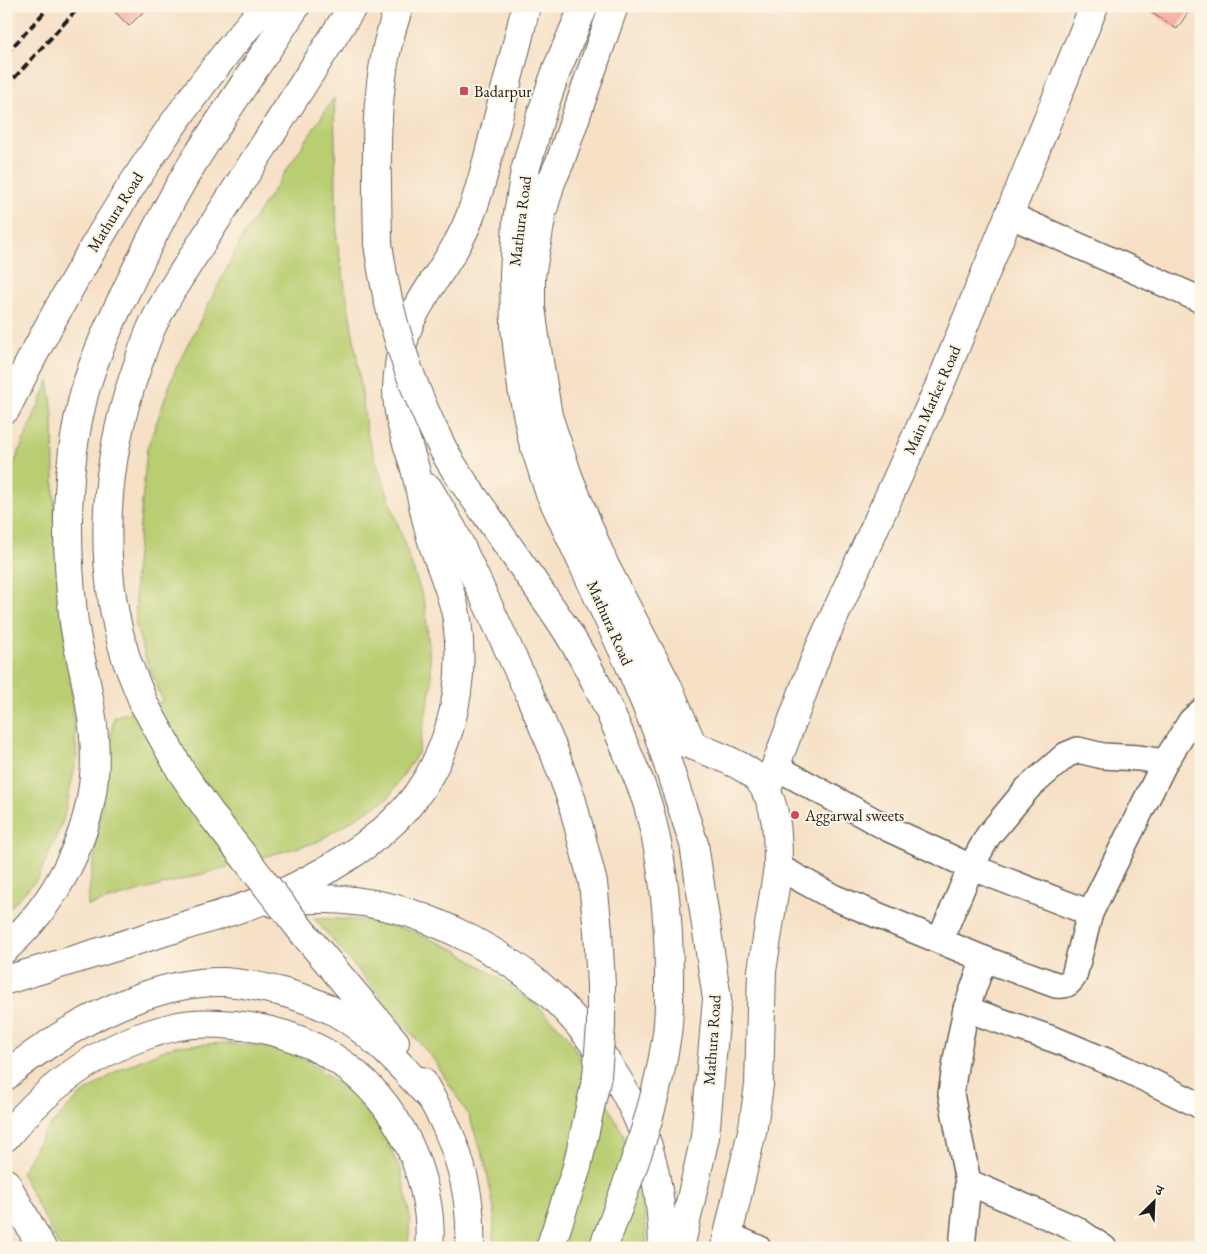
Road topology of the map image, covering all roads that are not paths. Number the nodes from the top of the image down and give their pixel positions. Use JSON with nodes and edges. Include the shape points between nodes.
{"nodes":[{"id":1,"x":265,"y":6,"type":"edge"},
{"id":2,"x":296,"y":6,"type":"edge"},
{"id":3,"x":353,"y":6,"type":"edge"},
{"id":4,"x":399,"y":6,"type":"edge"},
{"id":5,"x":526,"y":6,"type":"edge"},
{"id":6,"x":584,"y":6,"type":"edge"},
{"id":7,"x":614,"y":6,"type":"edge"},
{"id":8,"x":1094,"y":6,"type":"edge"},
{"id":9,"x":1009,"y":215,"type":"junction"},
{"id":10,"x":1201,"y":300,"type":"edge"},
{"id":11,"x":6,"y":409,"type":"edge"},
{"id":12,"x":413,"y":463,"type":"junction"},
{"id":13,"x":1197,"y":721,"type":"edge"},
{"id":14,"x":658,"y":734,"type":"junction"},
{"id":15,"x":693,"y":746,"type":"junction"},
{"id":16,"x":1164,"y":762,"type":"junction"},
{"id":17,"x":771,"y":779,"type":"junction"},
{"id":18,"x":778,"y":867,"type":"junction"},
{"id":19,"x":971,"y":867,"type":"junction"},
{"id":20,"x":237,"y":910,"type":"junction"},
{"id":21,"x":1090,"y":912,"type":"junction"},
{"id":22,"x":940,"y":940,"type":"junction"},
{"id":23,"x":6,"y":948,"type":"edge"},
{"id":24,"x":984,"y":958,"type":"junction"},
{"id":25,"x":6,"y":980,"type":"edge"},
{"id":26,"x":966,"y":1009,"type":"junction"},
{"id":27,"x":6,"y":1076,"type":"edge"},
{"id":28,"x":431,"y":1098,"type":"junction"},
{"id":29,"x":1201,"y":1106,"type":"edge"},
{"id":30,"x":6,"y":1137,"type":"edge"},
{"id":31,"x":968,"y":1182,"type":"junction"},
{"id":32,"x":6,"y":1183,"type":"edge"},
{"id":33,"x":1073,"y":1238,"type":"edge"},
{"id":34,"x":727,"y":1241,"type":"edge"},
{"id":35,"x":42,"y":1248,"type":"edge"},
{"id":36,"x":429,"y":1248,"type":"edge"},
{"id":37,"x":470,"y":1248,"type":"edge"},
{"id":38,"x":550,"y":1248,"type":"edge"},
{"id":39,"x":603,"y":1248,"type":"edge"},
{"id":40,"x":663,"y":1248,"type":"edge"},
{"id":41,"x":680,"y":1248,"type":"edge"},
{"id":42,"x":758,"y":1248,"type":"edge"},
{"id":43,"x":962,"y":1248,"type":"edge"},
{"id":44,"x":1104,"y":1248,"type":"edge"}],
"edges":[{"from":1,"to":11,"type":"main road","name":"Mathura Road","via":[[228,49],[160,141],[59,305]]},
{"from":2,"to":23,"type":"main road","via":[[194,162],[148,245],[103,339],[84,394],[72,456],[68,556],[73,618],[94,739],[94,776],[88,813],[68,867],[33,919]]},
{"from":3,"to":28,"type":"main road","bridge":true,"via":[[176,282],[150,332],[131,384],[116,440],[106,529],[116,619],[126,657],[144,704],[181,772],[305,935],[402,1050]]},
{"from":4,"to":39,"type":"main road","bridge":true,"via":[[388,44],[379,104],[377,177],[378,244],[392,319],[419,396],[442,446],[470,492],[559,619],[612,717],[650,810],[660,859],[669,944],[667,1037],[649,1120]]},
{"from":5,"to":12,"type":"main road","via":[[483,178],[469,220],[409,324],[404,342],[397,392],[401,423]]},
{"from":6,"to":14,"type":"main road","name":"Mathura Road","via":[[554,77],[525,170],[517,220],[514,275],[516,335],[532,438],[549,491]]},
{"from":7,"to":15,"type":"main road","via":[[542,214],[531,276],[531,307],[548,416],[568,476],[606,566],[668,687]]},
{"from":8,"to":9,"type":"main road","name":"Main Market Road"},
{"from":9,"to":10,"type":"street"},
{"from":9,"to":17,"type":"main road","name":"Main Market Road","via":[[942,380],[817,654]]},
{"from":12,"to":20,"type":"main road","via":[[434,546],[456,612],[459,677],[455,709],[446,739],[416,796],[375,837],[316,876]]},
{"from":12,"to":38,"type":"main road","bridge":true,"via":[[453,530],[553,748],[572,801],[592,883],[601,986],[597,1076],[577,1167]]},
{"from":13,"to":16,"type":"street"},
{"from":14,"to":15,"type":"main road"},
{"from":14,"to":41,"type":"main road","name":"Mathura Road","via":[[694,844],[717,999],[705,1137]]},
{"from":15,"to":17,"type":"main road","via":[[757,778]]},
{"from":16,"to":19,"type":"street","via":[[1072,751],[1027,789],[988,836]]},
{"from":16,"to":21,"type":"street"},
{"from":17,"to":18,"type":"main road"},
{"from":17,"to":19,"type":"street"},
{"from":18,"to":22,"type":"street","via":[[833,897]]},
{"from":18,"to":34,"type":"main road","via":[[762,971],[759,1085],[753,1127]]},
{"from":19,"to":21,"type":"street"},
{"from":19,"to":22,"type":"street"},
{"from":20,"to":25,"type":"main road"},
{"from":20,"to":40,"type":"main road","via":[[290,900],[348,900],[379,905],[446,928],[515,967],[543,988],[571,1016],[602,1056],[622,1086],[638,1120],[653,1163]]},
{"from":21,"to":24,"type":"street","via":[[1074,976],[1069,984],[1056,985]]},
{"from":22,"to":24,"type":"street"},
{"from":24,"to":26,"type":"street"},
{"from":26,"to":29,"type":"street","via":[[1082,1051]]},
{"from":26,"to":31,"type":"street","via":[[951,1094]]},
{"from":27,"to":28,"type":"main road","via":[[80,1024],[121,1003],[186,985],[225,982],[299,997],[335,1012],[367,1034]]},
{"from":28,"to":37,"type":"main road","via":[[460,1162],[469,1205]]},
{"from":30,"to":36,"type":"main road","via":[[23,1116],[58,1084],[108,1052],[143,1037],[175,1027],[210,1023],[250,1026],[285,1034],[320,1050],[354,1072],[376,1092],[395,1118],[420,1172],[428,1203]]},
{"from":31,"to":33,"type":"street"},
{"from":31,"to":43,"type":"street"},
{"from":32,"to":35,"type":"main road"},
{"from":33,"to":44,"type":"street","via":[[1097,1242]]},
{"from":34,"to":42,"type":"street"}]}
